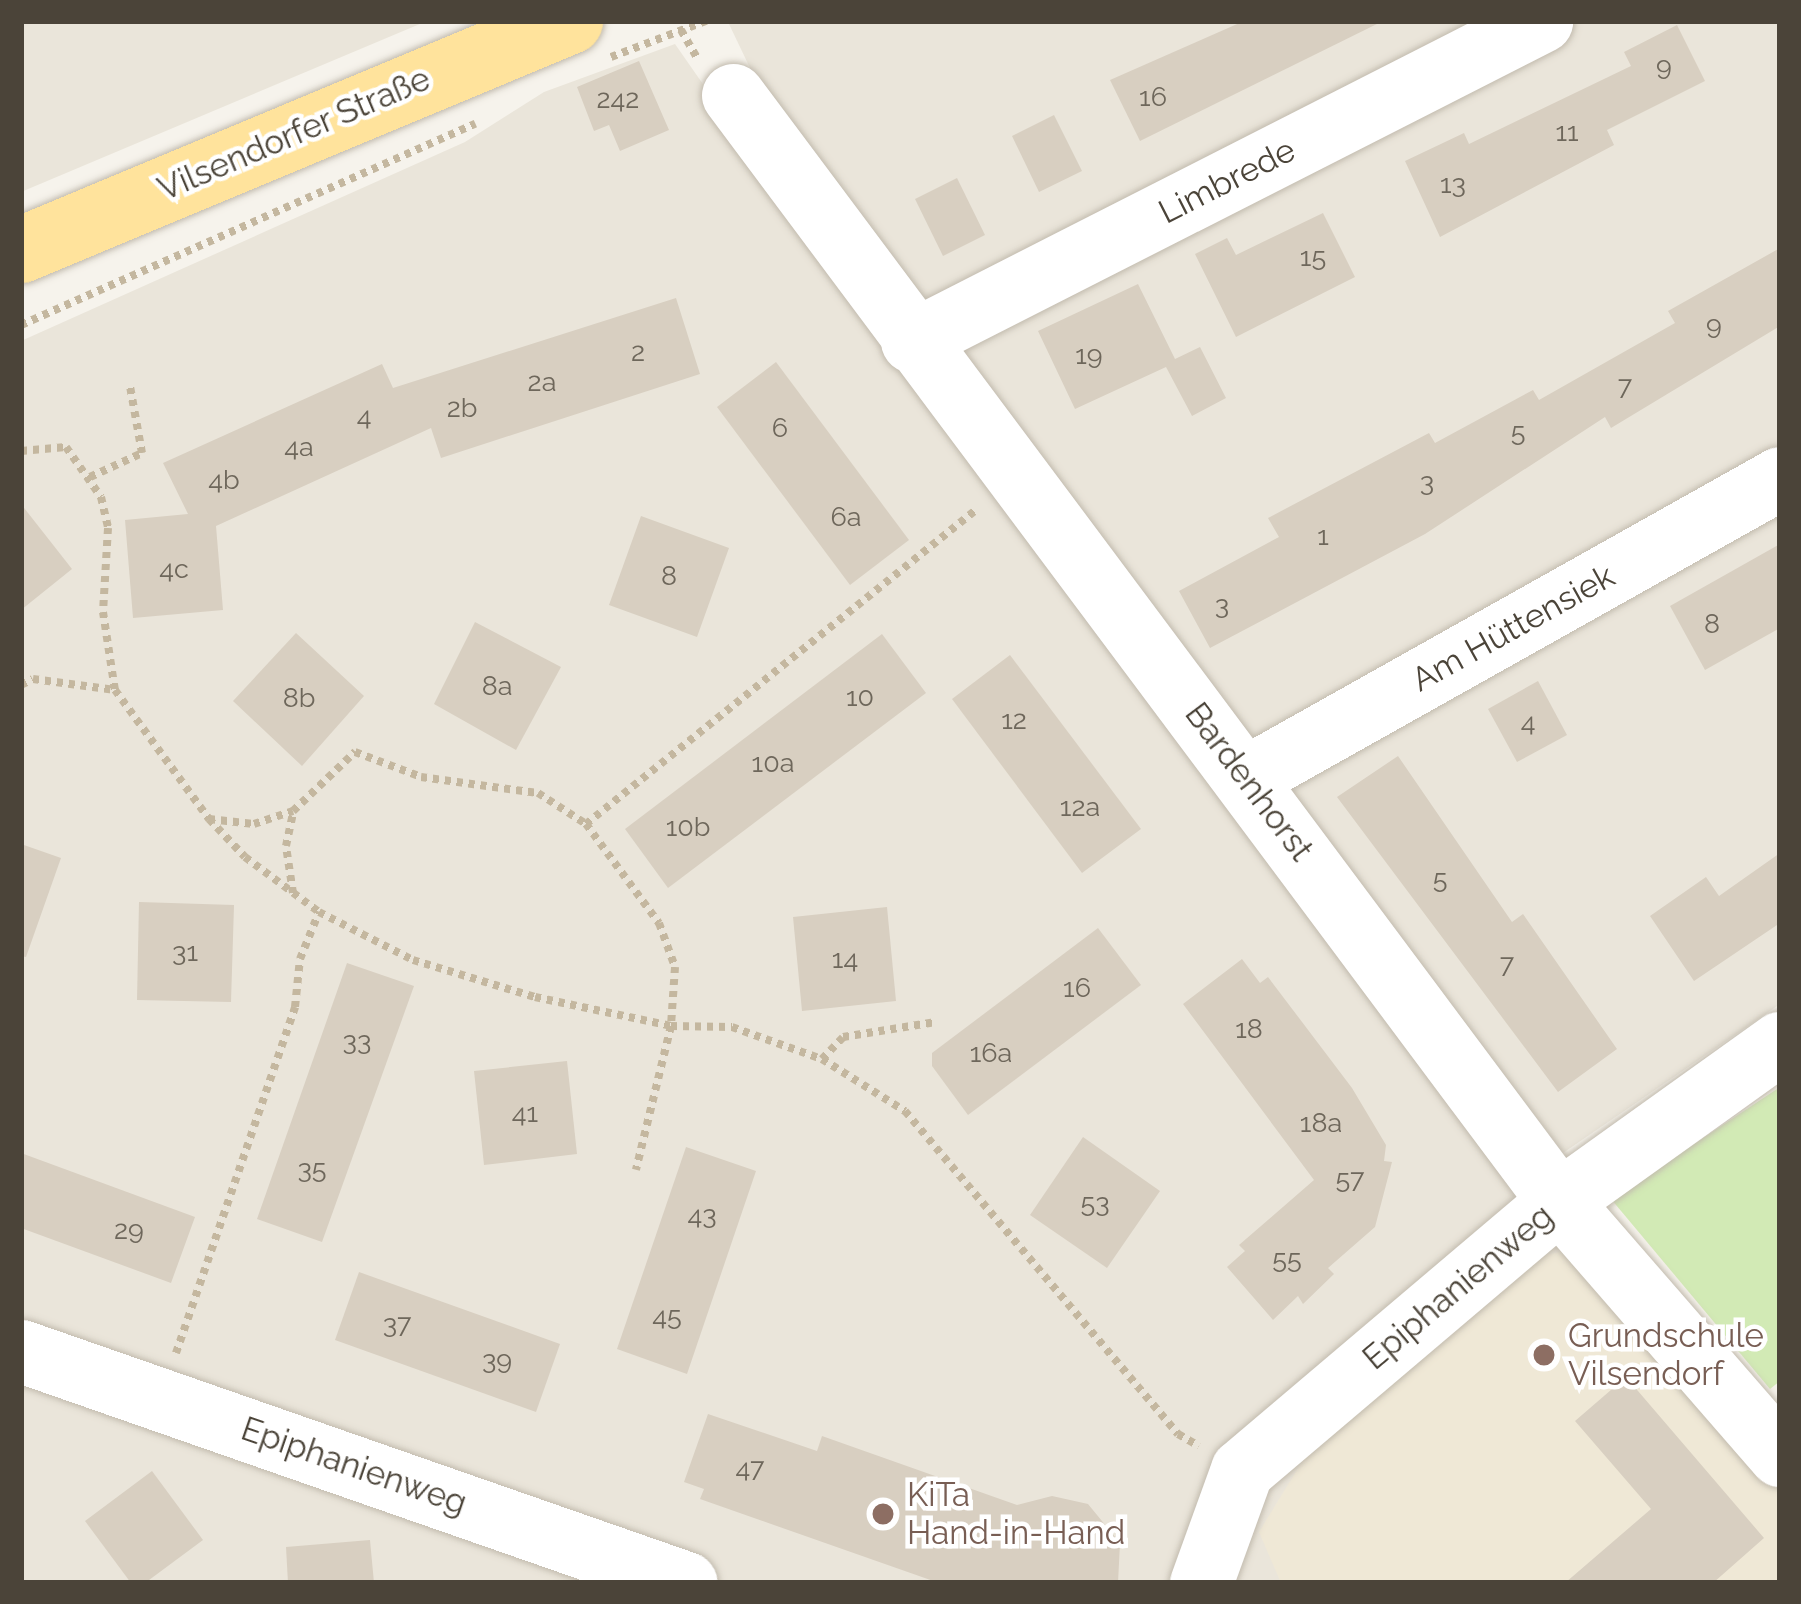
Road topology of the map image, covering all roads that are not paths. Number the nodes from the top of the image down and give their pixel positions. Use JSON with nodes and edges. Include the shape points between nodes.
{"nodes":[{"id":1,"x":1541,"y":21,"type":"edge"},
{"id":2,"x":582,"y":42,"type":"edge"},
{"id":3,"x":734,"y":95,"type":"dead end"},
{"id":4,"x":21,"y":250,"type":"edge"},
{"id":5,"x":912,"y":341,"type":"junction"},
{"id":6,"x":1780,"y":478,"type":"edge"},
{"id":7,"x":1246,"y":777,"type":"junction"},
{"id":8,"x":1780,"y":1043,"type":"edge"},
{"id":9,"x":1559,"y":1201,"type":"junction"},
{"id":10,"x":21,"y":1351,"type":"edge"},
{"id":11,"x":1780,"y":1455,"type":"edge"},
{"id":12,"x":686,"y":1583,"type":"edge"},
{"id":13,"x":1201,"y":1583,"type":"edge"}],
"edges":[{"from":1,"to":5,"type":"street","name":"Limbrede"},
{"from":2,"to":4,"type":"main road","name":"Vilsendorfer Straße"},
{"from":3,"to":5,"type":"street","name":"Bardenhorst"},
{"from":5,"to":7,"type":"street","name":"Bardenhorst"},
{"from":6,"to":7,"type":"street","name":"Am Hüttensiek"},
{"from":7,"to":9,"type":"street","name":"Bardenhorst"},
{"from":8,"to":9,"type":"street","name":"Epiphanienweg"},
{"from":9,"to":11,"type":"street","name":"Bardenhorst"},
{"from":9,"to":13,"type":"street","name":"Epiphanienweg","via":[[1242,1470]]},
{"from":10,"to":12,"type":"street","name":"Epiphanienweg"}]}
